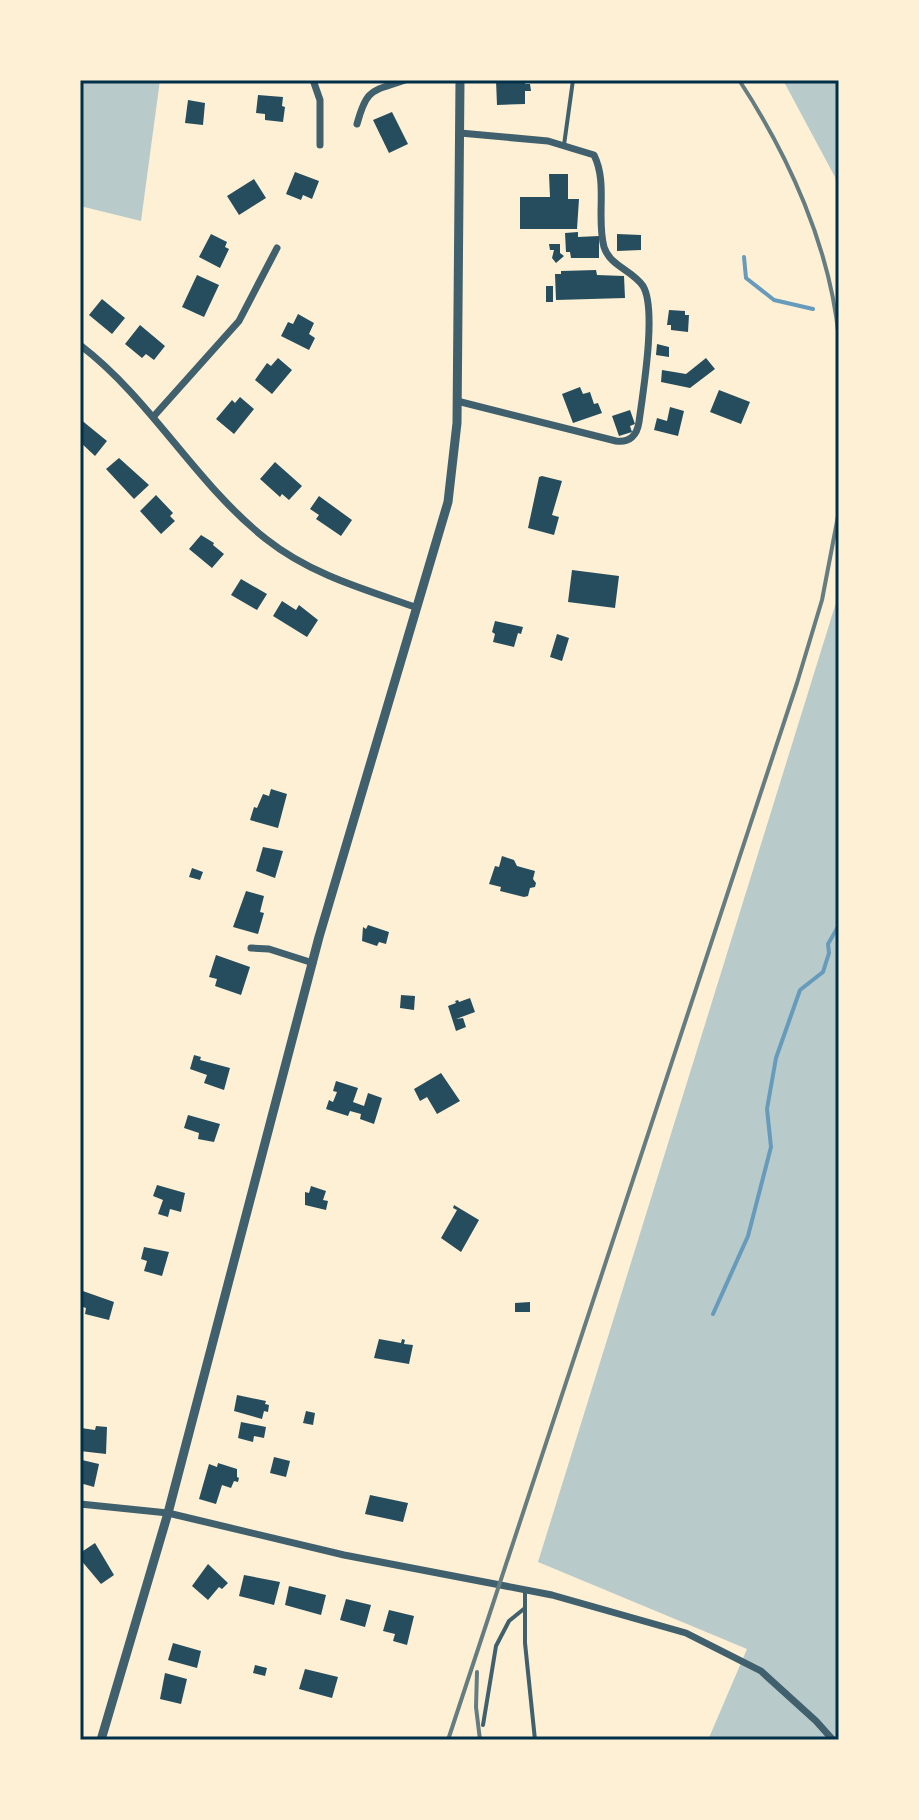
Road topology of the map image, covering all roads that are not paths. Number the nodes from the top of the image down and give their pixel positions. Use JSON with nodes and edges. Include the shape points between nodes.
{"nodes":[{"id":1,"x":313,"y":80,"type":"edge"},
{"id":2,"x":405,"y":80,"type":"edge"},
{"id":3,"x":460,"y":80,"type":"edge"},
{"id":4,"x":573,"y":80,"type":"edge"},
{"id":5,"x":357,"y":124,"type":"dead end"},
{"id":6,"x":460,"y":133,"type":"junction"},
{"id":7,"x":320,"y":145,"type":"dead end"},
{"id":8,"x":564,"y":145,"type":"junction"},
{"id":9,"x":277,"y":248,"type":"dead end"},
{"id":10,"x":80,"y":345,"type":"edge"},
{"id":11,"x":457,"y":401,"type":"junction"},
{"id":12,"x":154,"y":416,"type":"junction"},
{"id":13,"x":415,"y":607,"type":"junction"},
{"id":14,"x":251,"y":948,"type":"dead end"},
{"id":15,"x":313,"y":963,"type":"junction"},
{"id":16,"x":80,"y":1504,"type":"edge"},
{"id":17,"x":168,"y":1513,"type":"junction"},
{"id":18,"x":525,"y":1589,"type":"junction"},
{"id":19,"x":525,"y":1608,"type":"junction"},
{"id":20,"x":483,"y":1725,"type":"dead end"},
{"id":21,"x":101,"y":1740,"type":"edge"},
{"id":22,"x":535,"y":1740,"type":"edge"},
{"id":23,"x":833,"y":1740,"type":"edge"}],
"edges":[{"from":1,"to":7,"type":"street","via":[[320,100]]},
{"from":2,"to":5,"type":"street","via":[[371,92]]},
{"from":3,"to":6,"type":"street"},
{"from":4,"to":8,"type":"lane"},
{"from":6,"to":8,"type":"street"},
{"from":6,"to":11,"type":"street"},
{"from":8,"to":11,"type":"street","via":[[594,155],[607,254],[638,281],[649,299],[638,430],[624,442]]},
{"from":9,"to":12,"type":"street","via":[[239,321]]},
{"from":10,"to":12,"type":"street"},
{"from":11,"to":13,"type":"street","via":[[448,502]]},
{"from":12,"to":13,"type":"street","via":[[214,490],[266,538],[328,576]]},
{"from":13,"to":15,"type":"street"},
{"from":14,"to":15,"type":"street"},
{"from":15,"to":17,"type":"street"},
{"from":16,"to":17,"type":"street"},
{"from":17,"to":18,"type":"street","via":[[344,1555]]},
{"from":17,"to":21,"type":"street"},
{"from":18,"to":19,"type":"lane"},
{"from":18,"to":23,"type":"street","via":[[673,1629],[721,1649],[761,1671]]},
{"from":19,"to":20,"type":"lane","via":[[509,1621],[496,1646]]},
{"from":19,"to":22,"type":"lane"}]}
